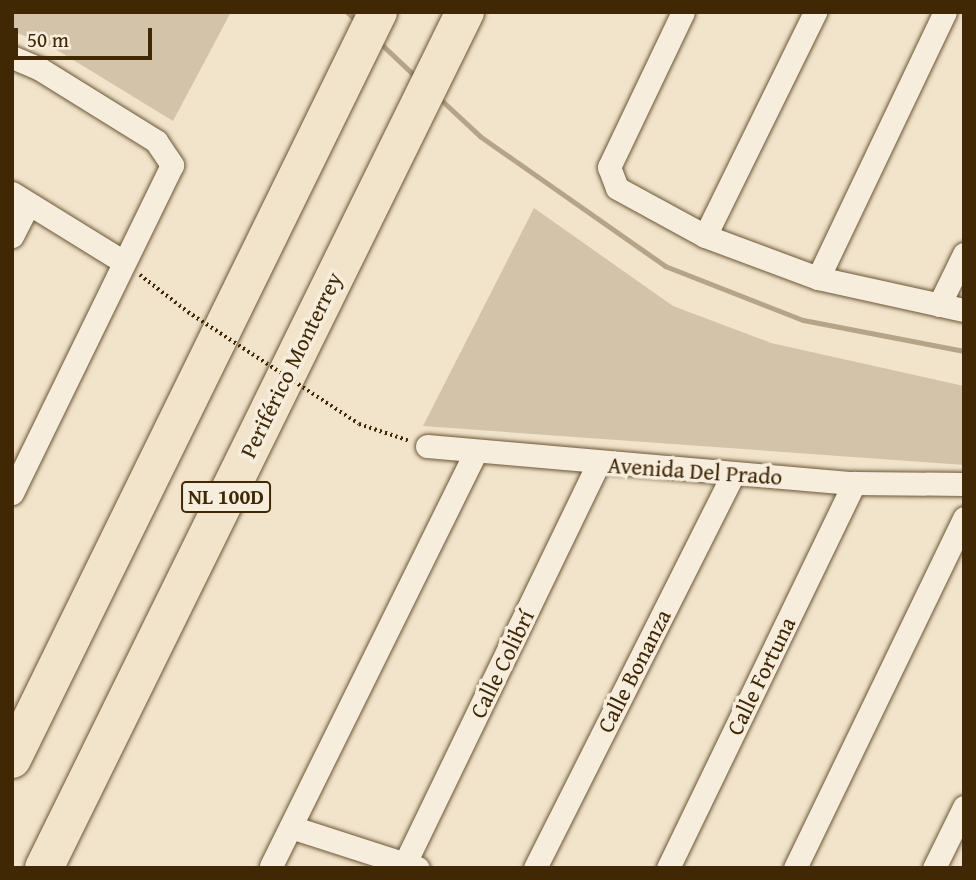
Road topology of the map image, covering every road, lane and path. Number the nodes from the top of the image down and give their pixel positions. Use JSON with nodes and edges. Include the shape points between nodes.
{"nodes":[{"id":1,"x":378,"y":12,"type":"edge"},
{"id":2,"x":464,"y":12,"type":"edge"},
{"id":3,"x":683,"y":12,"type":"edge"},
{"id":4,"x":815,"y":12,"type":"edge"},
{"id":5,"x":946,"y":12,"type":"edge"},
{"id":6,"x":12,"y":57,"type":"edge"},
{"id":7,"x":20,"y":199,"type":"edge"},
{"id":8,"x":12,"y":236,"type":"edge"},
{"id":9,"x":705,"y":236,"type":"junction"},
{"id":10,"x":964,"y":254,"type":"edge"},
{"id":11,"x":122,"y":261,"type":"junction"},
{"id":12,"x":818,"y":278,"type":"junction"},
{"id":13,"x":939,"y":305,"type":"junction"},
{"id":14,"x":964,"y":310,"type":"edge"},
{"id":15,"x":427,"y":446,"type":"joint"},
{"id":16,"x":475,"y":453,"type":"junction"},
{"id":17,"x":598,"y":464,"type":"junction"},
{"id":18,"x":733,"y":474,"type":"junction"},
{"id":19,"x":854,"y":483,"type":"junction"},
{"id":20,"x":964,"y":484,"type":"edge"},
{"id":21,"x":12,"y":493,"type":"edge"},
{"id":22,"x":964,"y":518,"type":"edge"},
{"id":23,"x":12,"y":759,"type":"edge"},
{"id":24,"x":964,"y":807,"type":"edge"},
{"id":25,"x":290,"y":827,"type":"junction"},
{"id":26,"x":412,"y":865,"type":"edge"},
{"id":27,"x":271,"y":866,"type":"edge"},
{"id":28,"x":44,"y":868,"type":"edge"},
{"id":29,"x":535,"y":868,"type":"edge"},
{"id":30,"x":668,"y":868,"type":"edge"},
{"id":31,"x":795,"y":868,"type":"edge"},
{"id":32,"x":934,"y":868,"type":"edge"}],
"edges":[{"from":1,"to":23,"type":"highway","number":"NL 100D"},
{"from":2,"to":28,"type":"highway","name":"Periférico Monterrey","number":"NL 100D"},
{"from":3,"to":9,"type":"street","via":[[611,160],[610,174],[617,188]]},
{"from":4,"to":9,"type":"street"},
{"from":5,"to":12,"type":"street"},
{"from":6,"to":11,"type":"street","via":[[40,69],[156,141],[170,157],[171,174]]},
{"from":7,"to":8,"type":"street"},
{"from":7,"to":11,"type":"street"},
{"from":9,"to":12,"type":"street"},
{"from":10,"to":13,"type":"street"},
{"from":11,"to":15,"type":"path","bridge":true,"via":[[188,312],[359,424]]},
{"from":11,"to":21,"type":"street"},
{"from":12,"to":13,"type":"street"},
{"from":13,"to":14,"type":"street"},
{"from":15,"to":16,"type":"street","name":"Avenida Del Prado"},
{"from":16,"to":17,"type":"street","name":"Avenida Del Prado"},
{"from":16,"to":25,"type":"street"},
{"from":17,"to":18,"type":"street","name":"Avenida Del Prado"},
{"from":17,"to":26,"type":"street","name":"Calle Colibrí"},
{"from":18,"to":19,"type":"street","name":"Avenida Del Prado"},
{"from":18,"to":29,"type":"street","name":"Calle Bonanza"},
{"from":19,"to":20,"type":"street","name":"Avenida Del Prado"},
{"from":19,"to":30,"type":"street","name":"Calle Fortuna"},
{"from":22,"to":31,"type":"street"},
{"from":24,"to":32,"type":"street"},
{"from":25,"to":26,"type":"street"},
{"from":25,"to":27,"type":"street"}]}
